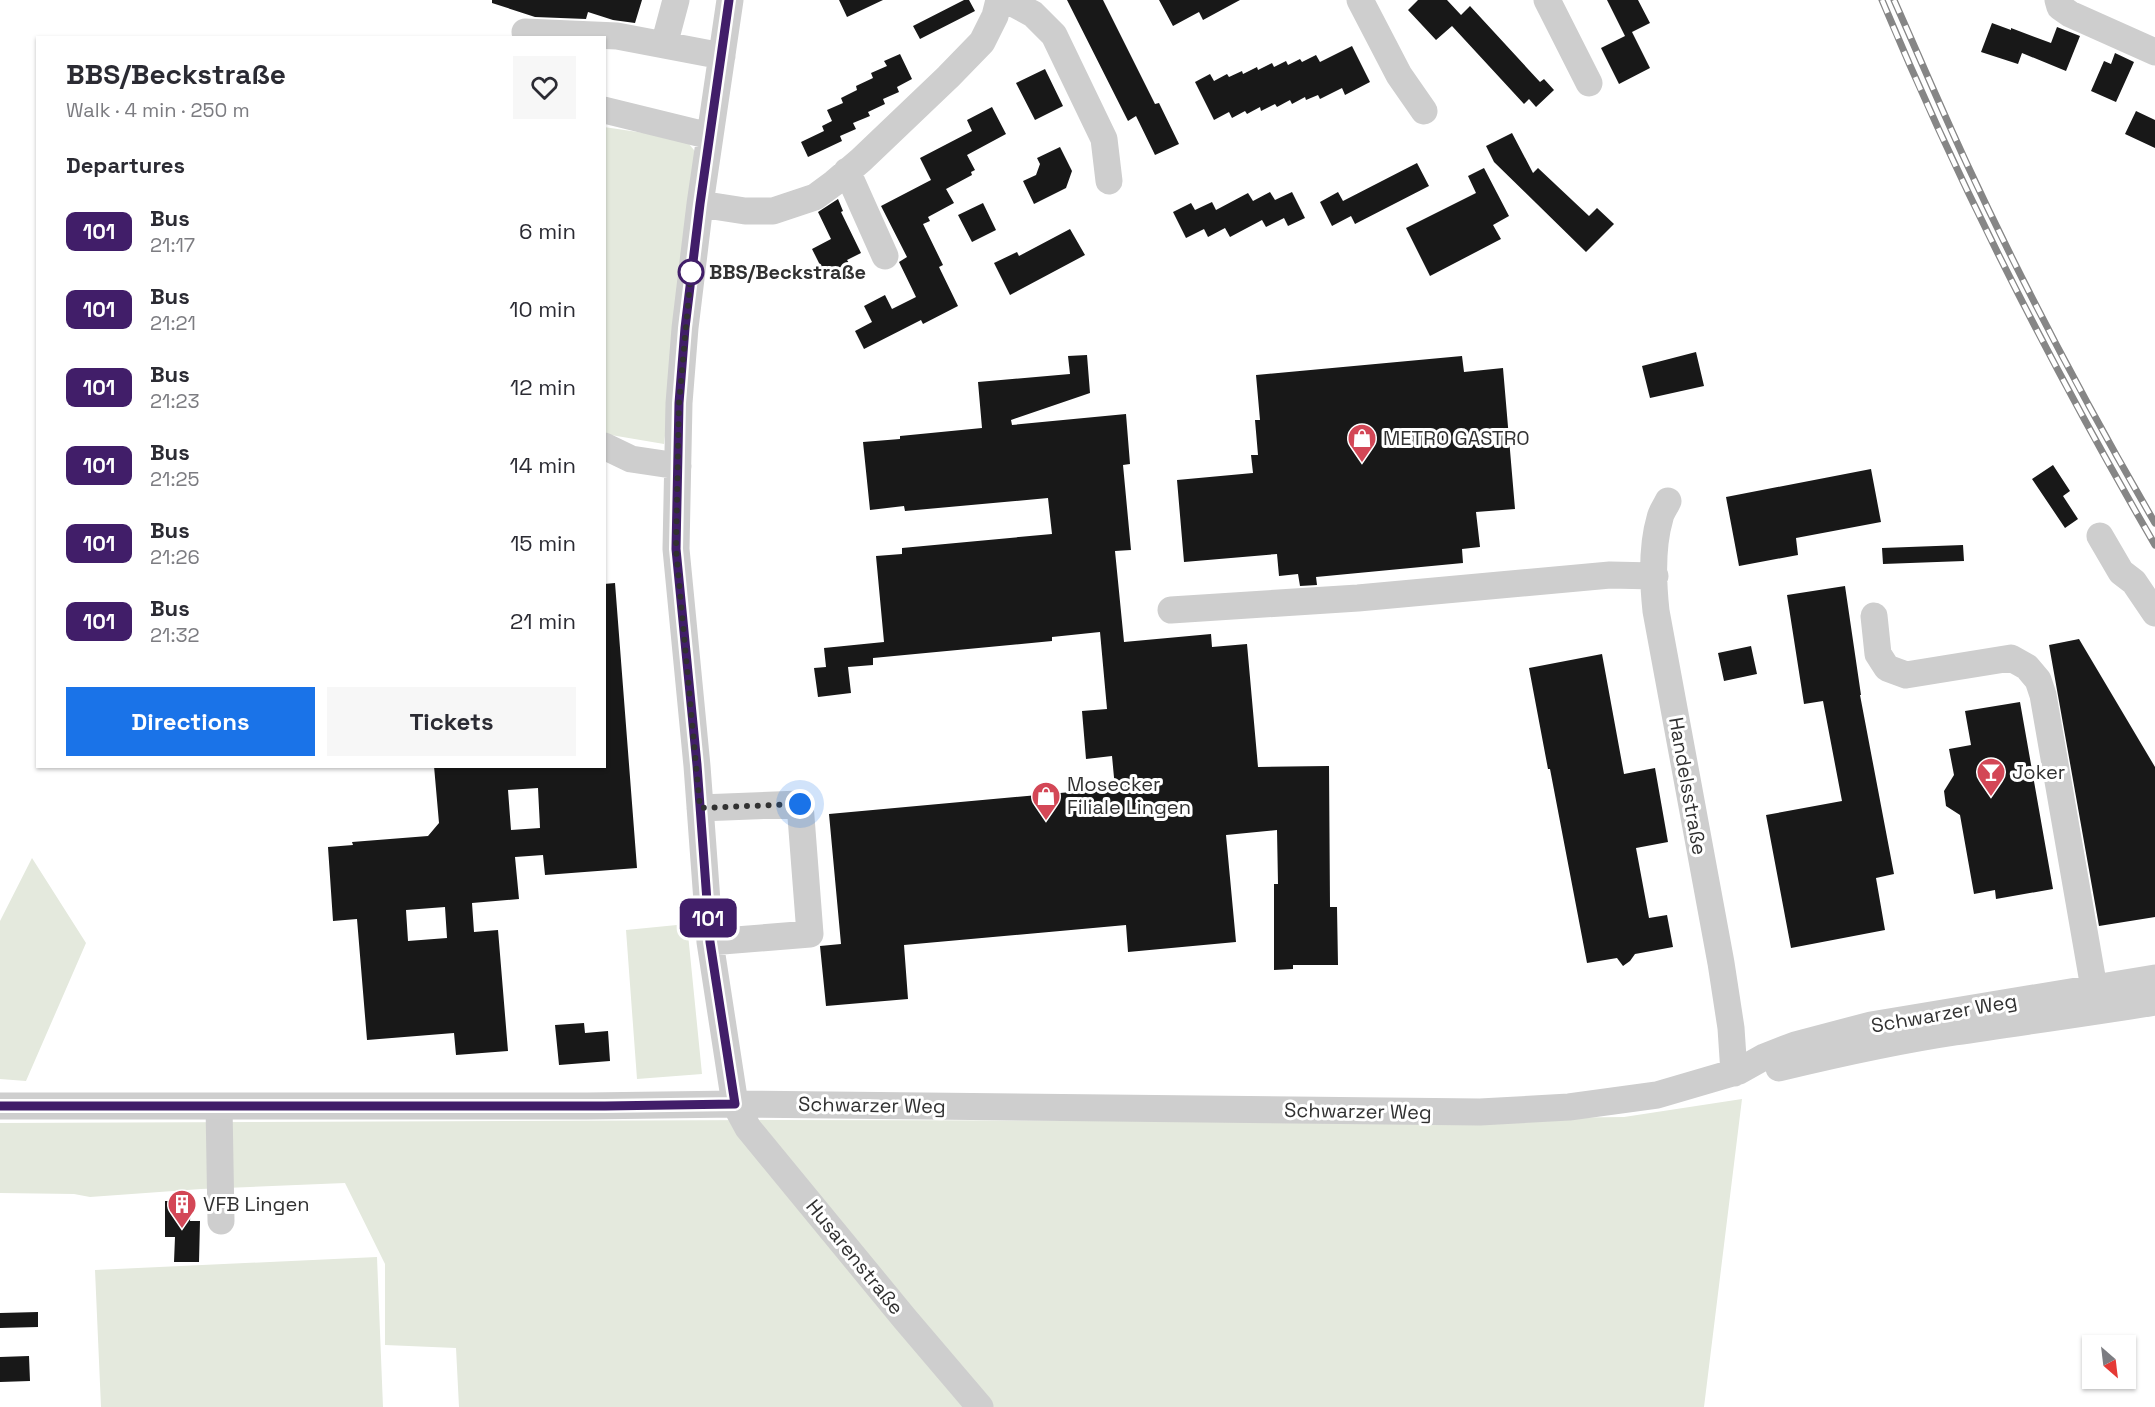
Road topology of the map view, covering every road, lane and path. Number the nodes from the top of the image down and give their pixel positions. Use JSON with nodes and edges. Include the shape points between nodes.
{"nodes":[{"id":1,"x":675,"y":0,"type":"edge"},
{"id":2,"x":729,"y":0,"type":"edge"},
{"id":3,"x":999,"y":0,"type":"edge"},
{"id":4,"x":1007,"y":0,"type":"edge"},
{"id":5,"x":1360,"y":0,"type":"edge"},
{"id":6,"x":1547,"y":0,"type":"edge"},
{"id":7,"x":2058,"y":0,"type":"edge"},
{"id":8,"x":525,"y":32,"type":"dead end"},
{"id":9,"x":664,"y":45,"type":"junction"},
{"id":10,"x":2155,"y":52,"type":"edge"},
{"id":11,"x":722,"y":56,"type":"junction"},
{"id":12,"x":1589,"y":83,"type":"dead end"},
{"id":13,"x":606,"y":110,"type":"edge"},
{"id":14,"x":1424,"y":111,"type":"dead end"},
{"id":15,"x":710,"y":136,"type":"junction"},
{"id":16,"x":848,"y":171,"type":"junction"},
{"id":17,"x":1109,"y":182,"type":"dead end"},
{"id":18,"x":700,"y":204,"type":"junction"},
{"id":19,"x":885,"y":256,"type":"dead end"},
{"id":20,"x":606,"y":447,"type":"edge"},
{"id":21,"x":678,"y":466,"type":"junction"},
{"id":22,"x":1668,"y":501,"type":"dead end"},
{"id":23,"x":2100,"y":536,"type":"dead end"},
{"id":24,"x":1655,"y":576,"type":"junction"},
{"id":25,"x":1171,"y":610,"type":"dead end"},
{"id":26,"x":2155,"y":614,"type":"edge"},
{"id":27,"x":1874,"y":616,"type":"dead end"},
{"id":28,"x":700,"y":808,"type":"junction"},
{"id":29,"x":710,"y":942,"type":"junction"},
{"id":30,"x":2155,"y":978,"type":"edge"},
{"id":31,"x":2094,"y":988,"type":"junction"},
{"id":32,"x":2155,"y":1002,"type":"edge"},
{"id":33,"x":1737,"y":1072,"type":"junction"},
{"id":34,"x":735,"y":1104,"type":"junction"},
{"id":35,"x":0,"y":1106,"type":"edge"},
{"id":36,"x":219,"y":1106,"type":"junction"},
{"id":37,"x":221,"y":1221,"type":"dead end"},
{"id":38,"x":980,"y":1407,"type":"edge"}],
"edges":[{"from":1,"to":9,"type":"street"},
{"from":2,"to":11,"type":"street"},
{"from":3,"to":16,"type":"street","via":[[982,42]]},
{"from":4,"to":17,"type":"street","via":[[1034,14],[1054,34],[1104,139]]},
{"from":5,"to":14,"type":"street"},
{"from":6,"to":12,"type":"street"},
{"from":7,"to":10,"type":"street","via":[[2060,7],[2070,14]]},
{"from":8,"to":9,"type":"street","via":[[617,36]]},
{"from":9,"to":11,"type":"street"},
{"from":11,"to":15,"type":"street"},
{"from":13,"to":15,"type":"street"},
{"from":15,"to":18,"type":"street"},
{"from":16,"to":18,"type":"street","via":[[815,197],[773,211]]},
{"from":16,"to":19,"type":"street"},
{"from":18,"to":21,"type":"street","via":[[685,328]]},
{"from":20,"to":21,"type":"street","via":[[632,459]]},
{"from":21,"to":28,"type":"street","via":[[676,549]]},
{"from":22,"to":24,"type":"street","name":"Handelsstraße","via":[[1660,518]]},
{"from":23,"to":26,"type":"street","via":[[2121,572],[2134,582]]},
{"from":24,"to":25,"type":"street","via":[[1610,575]]},
{"from":24,"to":33,"type":"street","name":"Handelsstraße","via":[[1656,611],[1721,963]]},
{"from":27,"to":31,"type":"street","via":[[1878,654],[1887,668],[1906,675],[2011,658],[2027,667],[2038,680]]},
{"from":28,"to":29,"type":"street"},
{"from":28,"to":29,"type":"street","via":[[800,804],[810,934]]},
{"from":29,"to":34,"type":"street"},
{"from":30,"to":31,"type":"street","name":"Schwarzer Weg"},
{"from":31,"to":33,"type":"street","name":"Schwarzer Weg","via":[[1871,1025],[1795,1045],[1764,1056]]},
{"from":32,"to":33,"type":"street","name":"Schwarzer Weg","via":[[1874,1046],[1754,1073]]},
{"from":33,"to":34,"type":"street","name":"Schwarzer Weg","via":[[1657,1095],[1569,1107],[1480,1112]]},
{"from":34,"to":36,"type":"street","name":"Schwarzer Weg"},
{"from":34,"to":38,"type":"street","name":"Husarenstraße","via":[[748,1128]]},
{"from":35,"to":36,"type":"street","name":"Schwarzer Weg"},
{"from":36,"to":37,"type":"street"}]}
